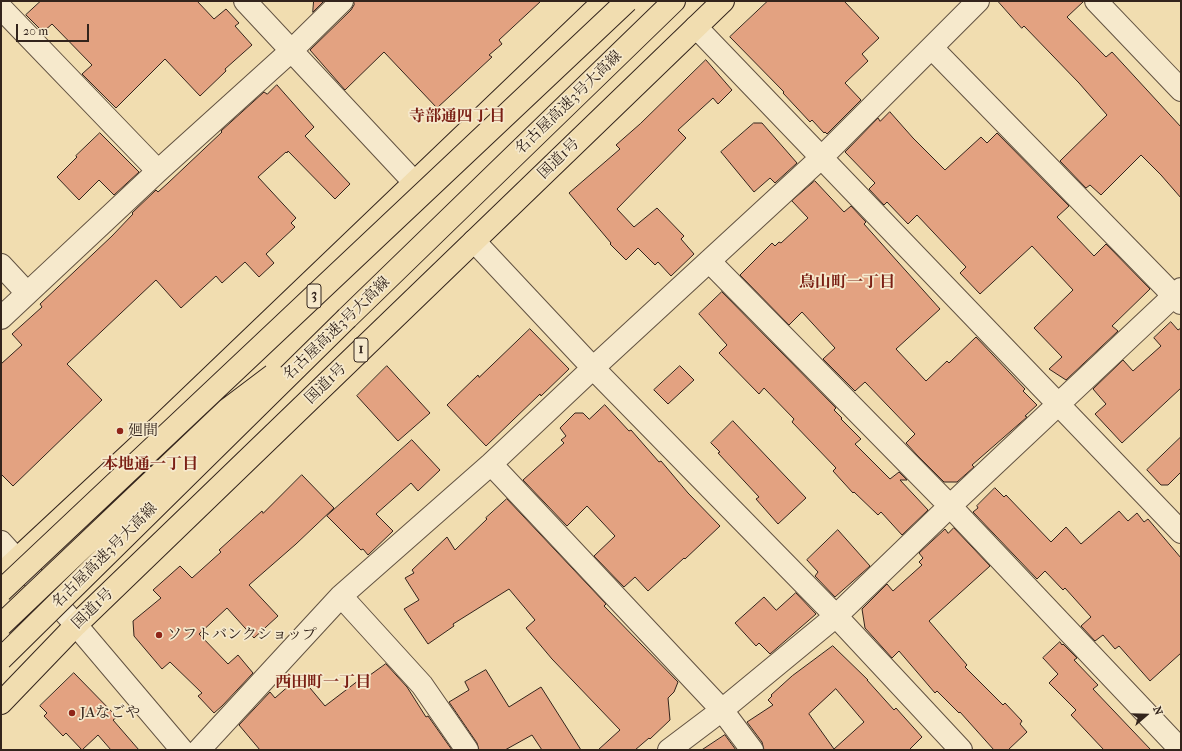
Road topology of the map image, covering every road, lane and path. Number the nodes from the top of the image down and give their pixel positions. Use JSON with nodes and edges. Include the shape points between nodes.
{"nodes":[{"id":1,"x":245,"y":1,"type":"edge"},
{"id":2,"x":342,"y":1,"type":"edge"},
{"id":3,"x":604,"y":1,"type":"edge"},
{"id":4,"x":627,"y":1,"type":"edge"},
{"id":5,"x":674,"y":1,"type":"edge"},
{"id":6,"x":723,"y":1,"type":"edge"},
{"id":7,"x":978,"y":1,"type":"edge"},
{"id":8,"x":1096,"y":1,"type":"edge"},
{"id":9,"x":1,"y":8,"type":"edge"},
{"id":10,"x":696,"y":27,"type":"junction"},
{"id":11,"x":932,"y":48,"type":"junction"},
{"id":12,"x":292,"y":50,"type":"junction"},
{"id":13,"x":1181,"y":90,"type":"edge"},
{"id":14,"x":822,"y":157,"type":"junction"},
{"id":15,"x":158,"y":171,"type":"junction"},
{"id":16,"x":414,"y":182,"type":"junction"},
{"id":17,"x":474,"y":241,"type":"junction"},
{"id":18,"x":709,"y":261,"type":"junction"},
{"id":19,"x":1,"y":265,"type":"edge"},
{"id":20,"x":27,"y":293,"type":"junction"},
{"id":21,"x":1179,"y":296,"type":"edge"},
{"id":22,"x":1,"y":318,"type":"edge"},
{"id":23,"x":347,"y":318,"type":"junction"},
{"id":24,"x":593,"y":368,"type":"junction"},
{"id":25,"x":1058,"y":404,"type":"junction"},
{"id":26,"x":491,"y":464,"type":"junction"},
{"id":27,"x":950,"y":506,"type":"junction"},
{"id":28,"x":1181,"y":532,"type":"edge"},
{"id":29,"x":1,"y":542,"type":"edge"},
{"id":30,"x":17,"y":559,"type":"junction"},
{"id":31,"x":1,"y":574,"type":"edge"},
{"id":32,"x":1,"y":591,"type":"edge"},
{"id":33,"x":341,"y":596,"type":"junction"},
{"id":34,"x":836,"y":616,"type":"junction"},
{"id":35,"x":1,"y":624,"type":"edge"},
{"id":36,"x":76,"y":625,"type":"junction"},
{"id":37,"x":1,"y":659,"type":"edge"},
{"id":38,"x":1,"y":702,"type":"edge"},
{"id":39,"x":722,"y":710,"type":"junction"},
{"id":40,"x":182,"y":750,"type":"edge"},
{"id":41,"x":199,"y":750,"type":"edge"},
{"id":42,"x":467,"y":750,"type":"edge"},
{"id":43,"x":669,"y":750,"type":"edge"},
{"id":44,"x":752,"y":750,"type":"edge"},
{"id":45,"x":961,"y":750,"type":"edge"},
{"id":46,"x":1181,"y":750,"type":"edge"}],
"edges":[{"from":1,"to":12,"type":"street"},
{"from":2,"to":12,"type":"street"},
{"from":3,"to":16,"type":"highway"},
{"from":4,"to":32,"type":"highway","number":"3","bridge":true},
{"from":5,"to":23,"type":"highway","name":"名古屋高速3号大高線"},
{"from":6,"to":10,"type":"highway","name":"国道1号","number":"1"},
{"from":7,"to":11,"type":"street"},
{"from":8,"to":13,"type":"street"},
{"from":9,"to":15,"type":"street"},
{"from":10,"to":14,"type":"street"},
{"from":10,"to":17,"type":"highway","name":"国道1号","number":"1"},
{"from":11,"to":14,"type":"street"},
{"from":11,"to":21,"type":"street"},
{"from":12,"to":15,"type":"street"},
{"from":12,"to":16,"type":"street"},
{"from":14,"to":18,"type":"street"},
{"from":14,"to":25,"type":"street"},
{"from":15,"to":20,"type":"street"},
{"from":16,"to":30,"type":"highway","via":[[160,426]]},
{"from":17,"to":24,"type":"street"},
{"from":17,"to":36,"type":"highway","name":"国道1号","number":"1"},
{"from":18,"to":24,"type":"street"},
{"from":18,"to":27,"type":"street"},
{"from":19,"to":20,"type":"street"},
{"from":20,"to":22,"type":"street"},
{"from":21,"to":25,"type":"street"},
{"from":23,"to":35,"type":"highway","bridge":true,"via":[[228,410]]},
{"from":23,"to":37,"type":"highway","name":"名古屋高速3号大高線","bridge":true},
{"from":24,"to":26,"type":"street"},
{"from":24,"to":34,"type":"street"},
{"from":25,"to":27,"type":"street"},
{"from":25,"to":28,"type":"street"},
{"from":26,"to":33,"type":"street"},
{"from":26,"to":39,"type":"street"},
{"from":27,"to":34,"type":"street"},
{"from":27,"to":46,"type":"street"},
{"from":29,"to":30,"type":"street"},
{"from":30,"to":31,"type":"highway"},
{"from":30,"to":36,"type":"street"},
{"from":33,"to":41,"type":"street"},
{"from":33,"to":42,"type":"street","via":[[422,685]]},
{"from":34,"to":39,"type":"street"},
{"from":34,"to":45,"type":"street"},
{"from":36,"to":38,"type":"highway","name":"国道1号","number":"1"},
{"from":36,"to":40,"type":"street"},
{"from":39,"to":43,"type":"street"},
{"from":39,"to":44,"type":"street"}]}
